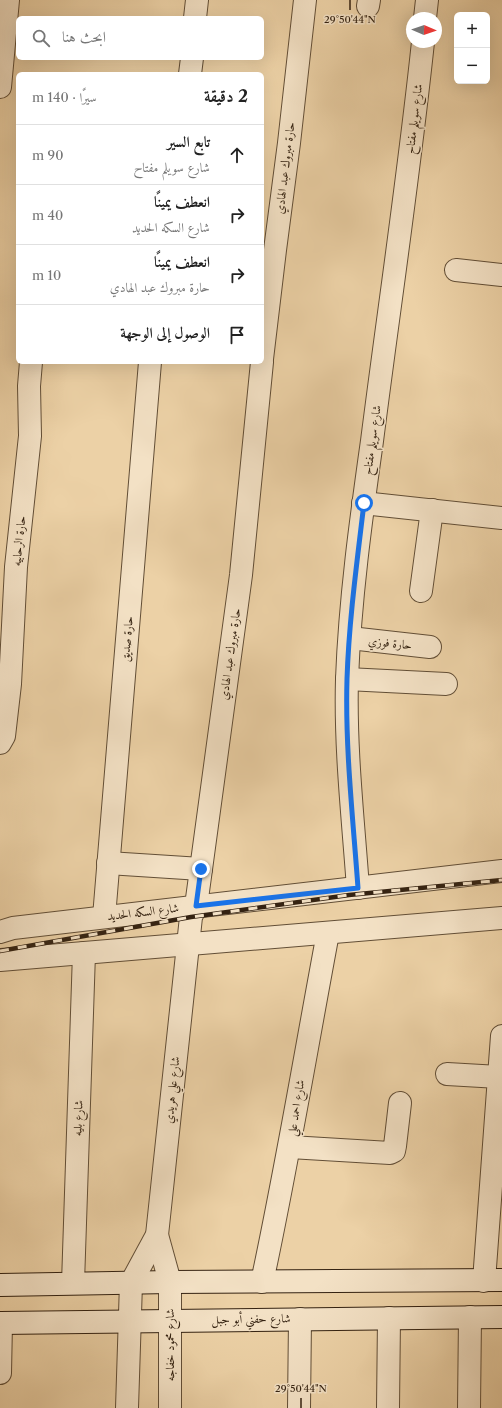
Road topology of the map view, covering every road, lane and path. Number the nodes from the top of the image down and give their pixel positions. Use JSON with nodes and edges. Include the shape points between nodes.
{"nodes":[{"id":1,"x":8,"y":0,"type":"edge"},
{"id":2,"x":197,"y":0,"type":"edge"},
{"id":3,"x":305,"y":0,"type":"edge"},
{"id":4,"x":427,"y":0,"type":"edge"},
{"id":5,"x":426,"y":12,"type":"edge"},
{"id":6,"x":195,"y":16,"type":"edge"},
{"id":7,"x":422,"y":48,"type":"edge"},
{"id":8,"x":192,"y":60,"type":"edge"},
{"id":9,"x":190,"y":72,"type":"edge"},
{"id":10,"x":0,"y":87,"type":"edge"},
{"id":11,"x":456,"y":270,"type":"dead end"},
{"id":12,"x":502,"y":275,"type":"edge"},
{"id":13,"x":264,"y":344,"type":"edge"},
{"id":14,"x":31,"y":364,"type":"edge"},
{"id":15,"x":150,"y":364,"type":"edge"},
{"id":16,"x":262,"y":364,"type":"edge"},
{"id":17,"x":364,"y":503,"type":"junction"},
{"id":18,"x":432,"y":510,"type":"junction"},
{"id":19,"x":502,"y":518,"type":"edge"},
{"id":20,"x":421,"y":592,"type":"dead end"},
{"id":21,"x":350,"y":638,"type":"junction"},
{"id":22,"x":430,"y":647,"type":"dead end"},
{"id":23,"x":347,"y":679,"type":"junction"},
{"id":24,"x":446,"y":684,"type":"dead end"},
{"id":25,"x":0,"y":743,"type":"edge"},
{"id":26,"x":108,"y":863,"type":"junction"},
{"id":27,"x":201,"y":869,"type":"junction"},
{"id":28,"x":502,"y":871,"type":"edge"},
{"id":29,"x":358,"y":888,"type":"junction"},
{"id":30,"x":196,"y":906,"type":"junction"},
{"id":31,"x":104,"y":917,"type":"junction"},
{"id":32,"x":502,"y":918,"type":"edge"},
{"id":33,"x":0,"y":932,"type":"edge"},
{"id":34,"x":328,"y":934,"type":"junction"},
{"id":35,"x":188,"y":944,"type":"junction"},
{"id":36,"x":84,"y":952,"type":"junction"},
{"id":37,"x":0,"y":960,"type":"edge"},
{"id":38,"x":502,"y":1036,"type":"edge"},
{"id":39,"x":447,"y":1074,"type":"dead end"},
{"id":40,"x":499,"y":1076,"type":"junction"},
{"id":41,"x":400,"y":1103,"type":"dead end"},
{"id":42,"x":290,"y":1147,"type":"junction"},
{"id":43,"x":157,"y":1235,"type":"junction"},
{"id":44,"x":493,"y":1280,"type":"edge"},
{"id":45,"x":170,"y":1282,"type":"junction"},
{"id":46,"x":262,"y":1282,"type":"junction"},
{"id":47,"x":131,"y":1283,"type":"junction"},
{"id":48,"x":73,"y":1284,"type":"junction"},
{"id":49,"x":0,"y":1285,"type":"edge"},
{"id":50,"x":470,"y":1317,"type":"junction"},
{"id":51,"x":502,"y":1317,"type":"edge"},
{"id":52,"x":389,"y":1318,"type":"junction"},
{"id":53,"x":300,"y":1319,"type":"junction"},
{"id":54,"x":170,"y":1320,"type":"junction"},
{"id":55,"x":0,"y":1322,"type":"edge"},
{"id":56,"x":129,"y":1322,"type":"junction"},
{"id":57,"x":0,"y":1373,"type":"edge"},
{"id":58,"x":127,"y":1408,"type":"edge"},
{"id":59,"x":170,"y":1408,"type":"edge"},
{"id":60,"x":299,"y":1408,"type":"edge"},
{"id":61,"x":388,"y":1408,"type":"edge"},
{"id":62,"x":468,"y":1408,"type":"edge"}],
"edges":[{"from":1,"to":10,"type":"street"},
{"from":2,"to":6,"type":"street"},
{"from":3,"to":13,"type":"street","name":"حارة مبروك عبد الهادي"},
{"from":4,"to":5,"type":"street"},
{"from":7,"to":17,"type":"street","name":"شارع سويلم مفتاح"},
{"from":8,"to":9,"type":"street"},
{"from":11,"to":12,"type":"street"},
{"from":14,"to":25,"type":"street","name":"حارة الرحابيه","via":[[30,436],[16,567],[10,684],[4,736]]},
{"from":15,"to":26,"type":"street","name":"حارة صديق"},
{"from":16,"to":27,"type":"street","name":"حارة مبروك عبد الهادي","via":[[241,575]]},
{"from":17,"to":18,"type":"street"},
{"from":17,"to":21,"type":"street","name":"شارع سويلم مفتاح"},
{"from":18,"to":19,"type":"street"},
{"from":18,"to":20,"type":"street"},
{"from":21,"to":22,"type":"street","name":"حارة فوزي"},
{"from":21,"to":23,"type":"street","name":"شارع سويلم مفتاح"},
{"from":23,"to":24,"type":"street"},
{"from":23,"to":29,"type":"street","name":"شارع سويلم مفتاح","via":[[348,740]]},
{"from":26,"to":27,"type":"street"},
{"from":26,"to":31,"type":"street","name":"حارة صديق"},
{"from":27,"to":30,"type":"street","name":"حارة مبروك عبد الهادي"},
{"from":28,"to":29,"type":"street","name":"شارع السكه الحديد"},
{"from":29,"to":30,"type":"street","name":"شارع السكه الحديد"},
{"from":30,"to":31,"type":"street","name":"شارع السكه الحديد"},
{"from":30,"to":35,"type":"street","name":"حارة مبروك عبد الهادي","via":[[191,917]]},
{"from":31,"to":33,"type":"street","name":"شارع السكه الحديد","via":[[13,928]]},
{"from":32,"to":34,"type":"street"},
{"from":34,"to":35,"type":"street"},
{"from":34,"to":42,"type":"street","name":"شارع احمد علي"},
{"from":35,"to":36,"type":"street"},
{"from":35,"to":43,"type":"street","name":"شارع علي هريدي"},
{"from":36,"to":37,"type":"street"},
{"from":36,"to":48,"type":"street","name":"شارع بليه"},
{"from":38,"to":40,"type":"street"},
{"from":39,"to":40,"type":"street"},
{"from":40,"to":44,"type":"street"},
{"from":41,"to":42,"type":"street","via":[[394,1151],[390,1153]]},
{"from":42,"to":46,"type":"street","name":"شارع احمد علي"},
{"from":43,"to":45,"type":"street","name":"شارع علي هريدي"},
{"from":43,"to":47,"type":"street","name":"شارع علي هريدي"},
{"from":44,"to":46,"type":"street"},
{"from":45,"to":46,"type":"street"},
{"from":45,"to":47,"type":"street"},
{"from":45,"to":54,"type":"street","name":"شارع محمود خفاجه"},
{"from":47,"to":48,"type":"street"},
{"from":47,"to":56,"type":"street"},
{"from":48,"to":49,"type":"street"},
{"from":50,"to":51,"type":"street","name":"شارع حفني أبو جبل"},
{"from":50,"to":52,"type":"street","name":"شارع حفني أبو جبل"},
{"from":50,"to":62,"type":"street"},
{"from":52,"to":53,"type":"street","name":"شارع حفني أبو جبل"},
{"from":52,"to":61,"type":"street"},
{"from":53,"to":54,"type":"street","name":"شارع حفني أبو جبل"},
{"from":53,"to":60,"type":"street"},
{"from":54,"to":56,"type":"street","name":"شارع حفني أبو جبل"},
{"from":54,"to":59,"type":"street","name":"شارع محمود خفاجه"},
{"from":55,"to":56,"type":"street","name":"شارع حفني أبو جبل"},
{"from":55,"to":57,"type":"street"},
{"from":56,"to":58,"type":"street"}]}
